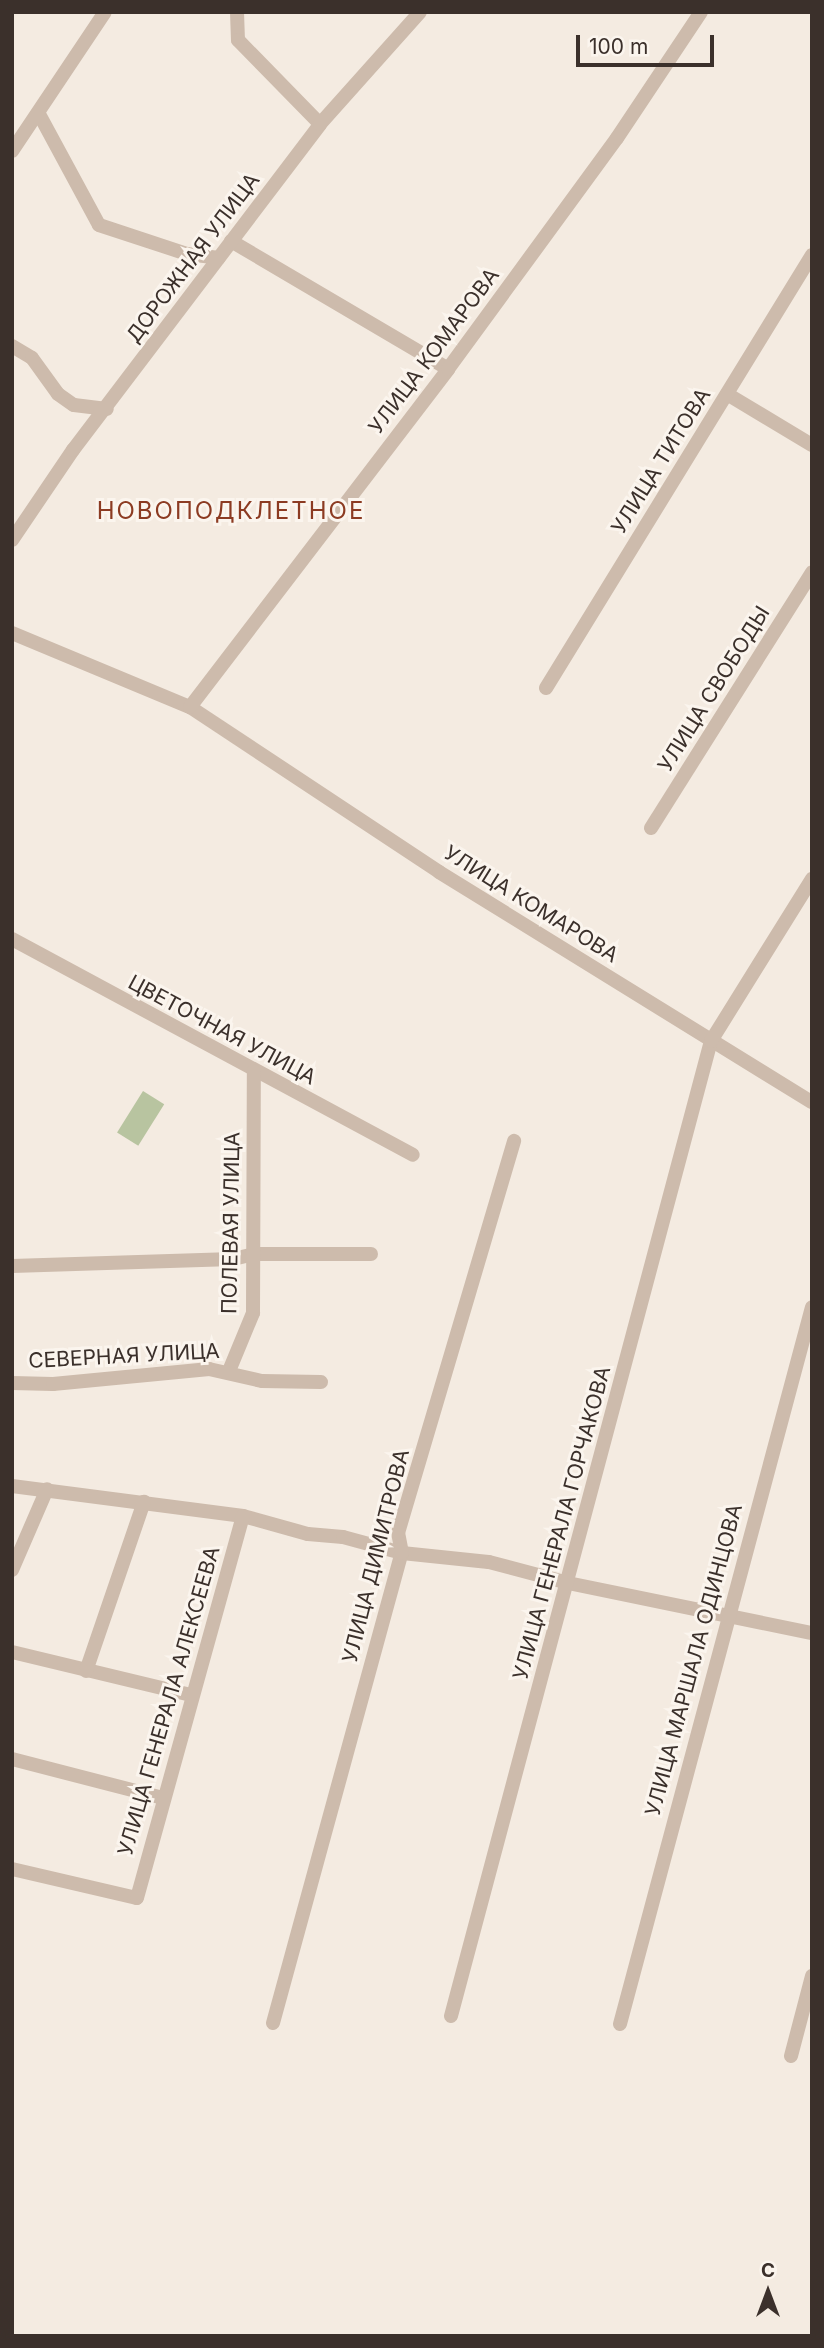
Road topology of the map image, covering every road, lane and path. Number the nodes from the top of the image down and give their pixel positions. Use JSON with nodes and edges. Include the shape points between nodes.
{"nodes":[{"id":1,"x":105,"y":12,"type":"edge"},
{"id":2,"x":237,"y":12,"type":"edge"},
{"id":3,"x":420,"y":12,"type":"edge"},
{"id":4,"x":701,"y":12,"type":"edge"},
{"id":5,"x":39,"y":114,"type":"junction"},
{"id":6,"x":320,"y":124,"type":"junction"},
{"id":7,"x":12,"y":151,"type":"edge"},
{"id":8,"x":231,"y":241,"type":"junction"},
{"id":9,"x":812,"y":255,"type":"edge"},
{"id":10,"x":219,"y":258,"type":"junction"},
{"id":11,"x":12,"y":346,"type":"edge"},
{"id":12,"x":448,"y":369,"type":"junction"},
{"id":13,"x":727,"y":394,"type":"junction"},
{"id":14,"x":107,"y":409,"type":"junction"},
{"id":15,"x":812,"y":445,"type":"edge"},
{"id":16,"x":12,"y":540,"type":"edge"},
{"id":17,"x":812,"y":572,"type":"edge"},
{"id":18,"x":12,"y":633,"type":"edge"},
{"id":19,"x":546,"y":688,"type":"dead end"},
{"id":20,"x":190,"y":707,"type":"junction"},
{"id":21,"x":651,"y":828,"type":"dead end"},
{"id":22,"x":812,"y":879,"type":"edge"},
{"id":23,"x":12,"y":939,"type":"edge"},
{"id":24,"x":711,"y":1041,"type":"junction"},
{"id":25,"x":254,"y":1071,"type":"junction"},
{"id":26,"x":812,"y":1102,"type":"edge"},
{"id":27,"x":514,"y":1141,"type":"dead end"},
{"id":28,"x":413,"y":1155,"type":"dead end"},
{"id":29,"x":254,"y":1254,"type":"junction"},
{"id":30,"x":371,"y":1254,"type":"dead end"},
{"id":31,"x":12,"y":1266,"type":"edge"},
{"id":32,"x":812,"y":1307,"type":"edge"},
{"id":33,"x":229,"y":1371,"type":"junction"},
{"id":34,"x":321,"y":1382,"type":"dead end"},
{"id":35,"x":12,"y":1383,"type":"edge"},
{"id":36,"x":12,"y":1486,"type":"edge"},
{"id":37,"x":47,"y":1489,"type":"junction"},
{"id":38,"x":144,"y":1502,"type":"junction"},
{"id":39,"x":243,"y":1516,"type":"junction"},
{"id":40,"x":402,"y":1553,"type":"junction"},
{"id":41,"x":12,"y":1570,"type":"edge"},
{"id":42,"x":568,"y":1583,"type":"junction"},
{"id":43,"x":726,"y":1616,"type":"junction"},
{"id":44,"x":812,"y":1633,"type":"edge"},
{"id":45,"x":12,"y":1652,"type":"edge"},
{"id":46,"x":86,"y":1671,"type":"junction"},
{"id":47,"x":191,"y":1695,"type":"junction"},
{"id":48,"x":12,"y":1759,"type":"edge"},
{"id":49,"x":163,"y":1798,"type":"junction"},
{"id":50,"x":12,"y":1869,"type":"edge"},
{"id":51,"x":812,"y":1976,"type":"edge"},
{"id":52,"x":451,"y":2016,"type":"dead end"},
{"id":53,"x":273,"y":2024,"type":"dead end"},
{"id":54,"x":620,"y":2024,"type":"dead end"},
{"id":55,"x":791,"y":2056,"type":"dead end"}],
"edges":[{"from":1,"to":5,"type":"street"},
{"from":2,"to":6,"type":"street","via":[[238,40]]},
{"from":3,"to":6,"type":"street","name":"ДОРОЖНАЯ УЛИЦА"},
{"from":4,"to":12,"type":"street","name":"УЛИЦА КОМАРОВА","via":[[617,138]]},
{"from":5,"to":7,"type":"street"},
{"from":5,"to":10,"type":"street","via":[[99,225],[187,254]]},
{"from":6,"to":8,"type":"street","name":"ДОРОЖНАЯ УЛИЦА"},
{"from":8,"to":10,"type":"street","name":"ДОРОЖНАЯ УЛИЦА"},
{"from":8,"to":12,"type":"street"},
{"from":9,"to":13,"type":"street","name":"УЛИЦА ТИТОВА"},
{"from":10,"to":14,"type":"street","name":"ДОРОЖНАЯ УЛИЦА"},
{"from":11,"to":14,"type":"street","via":[[32,358],[58,394],[74,405]]},
{"from":12,"to":20,"type":"street","name":"УЛИЦА КОМАРОВА"},
{"from":13,"to":15,"type":"street"},
{"from":13,"to":19,"type":"street","name":"УЛИЦА ТИТОВА"},
{"from":14,"to":16,"type":"street","name":"ДОРОЖНАЯ УЛИЦА"},
{"from":17,"to":21,"type":"street","name":"УЛИЦА СВОБОДЫ"},
{"from":18,"to":20,"type":"street","name":"УЛИЦА КОМАРОВА"},
{"from":20,"to":24,"type":"street","name":"УЛИЦА КОМАРОВА","via":[[439,872]]},
{"from":22,"to":24,"type":"street"},
{"from":23,"to":25,"type":"street","name":"ЦВЕТОЧНАЯ УЛИЦА"},
{"from":24,"to":26,"type":"street","name":"УЛИЦА КОМАРОВА"},
{"from":24,"to":42,"type":"street","name":"УЛИЦА ГЕНЕРАЛА ГОРЧАКОВА"},
{"from":25,"to":28,"type":"street","name":"ЦВЕТОЧНАЯ УЛИЦА"},
{"from":25,"to":29,"type":"street","name":"ПОЛЕВАЯ УЛИЦА"},
{"from":27,"to":40,"type":"street","name":"УЛИЦА ДИМИТРОВА","via":[[398,1534]]},
{"from":29,"to":30,"type":"street"},
{"from":29,"to":31,"type":"street","via":[[233,1259]]},
{"from":29,"to":33,"type":"street","name":"ПОЛЕВАЯ УЛИЦА","via":[[252,1320]]},
{"from":32,"to":43,"type":"street","name":"УЛИЦА МАРШАЛА ОДИНЦОВА"},
{"from":33,"to":34,"type":"street","name":"СЕВЕРНАЯ УЛИЦА","via":[[261,1381]]},
{"from":33,"to":35,"type":"street","name":"СЕВЕРНАЯ УЛИЦА"},
{"from":36,"to":37,"type":"street"},
{"from":37,"to":38,"type":"street"},
{"from":37,"to":41,"type":"street"},
{"from":38,"to":39,"type":"street"},
{"from":38,"to":46,"type":"street"},
{"from":39,"to":40,"type":"street"},
{"from":39,"to":47,"type":"street","name":"УЛИЦА ГЕНЕРАЛА АЛЕКСЕЕВА"},
{"from":40,"to":42,"type":"street","via":[[489,1562]]},
{"from":40,"to":53,"type":"street","name":"УЛИЦА ДИМИТРОВА"},
{"from":42,"to":43,"type":"street"},
{"from":42,"to":52,"type":"street","name":"УЛИЦА ГЕНЕРАЛА ГОРЧАКОВА"},
{"from":43,"to":44,"type":"street"},
{"from":43,"to":54,"type":"street","name":"УЛИЦА МАРШАЛА ОДИНЦОВА"},
{"from":45,"to":46,"type":"street"},
{"from":46,"to":47,"type":"street"},
{"from":47,"to":49,"type":"street","name":"УЛИЦА ГЕНЕРАЛА АЛЕКСЕЕВА"},
{"from":48,"to":49,"type":"street"},
{"from":49,"to":50,"type":"street","name":"УЛИЦА ГЕНЕРАЛА АЛЕКСЕЕВА","via":[[137,1898]]},
{"from":51,"to":55,"type":"street"}]}
